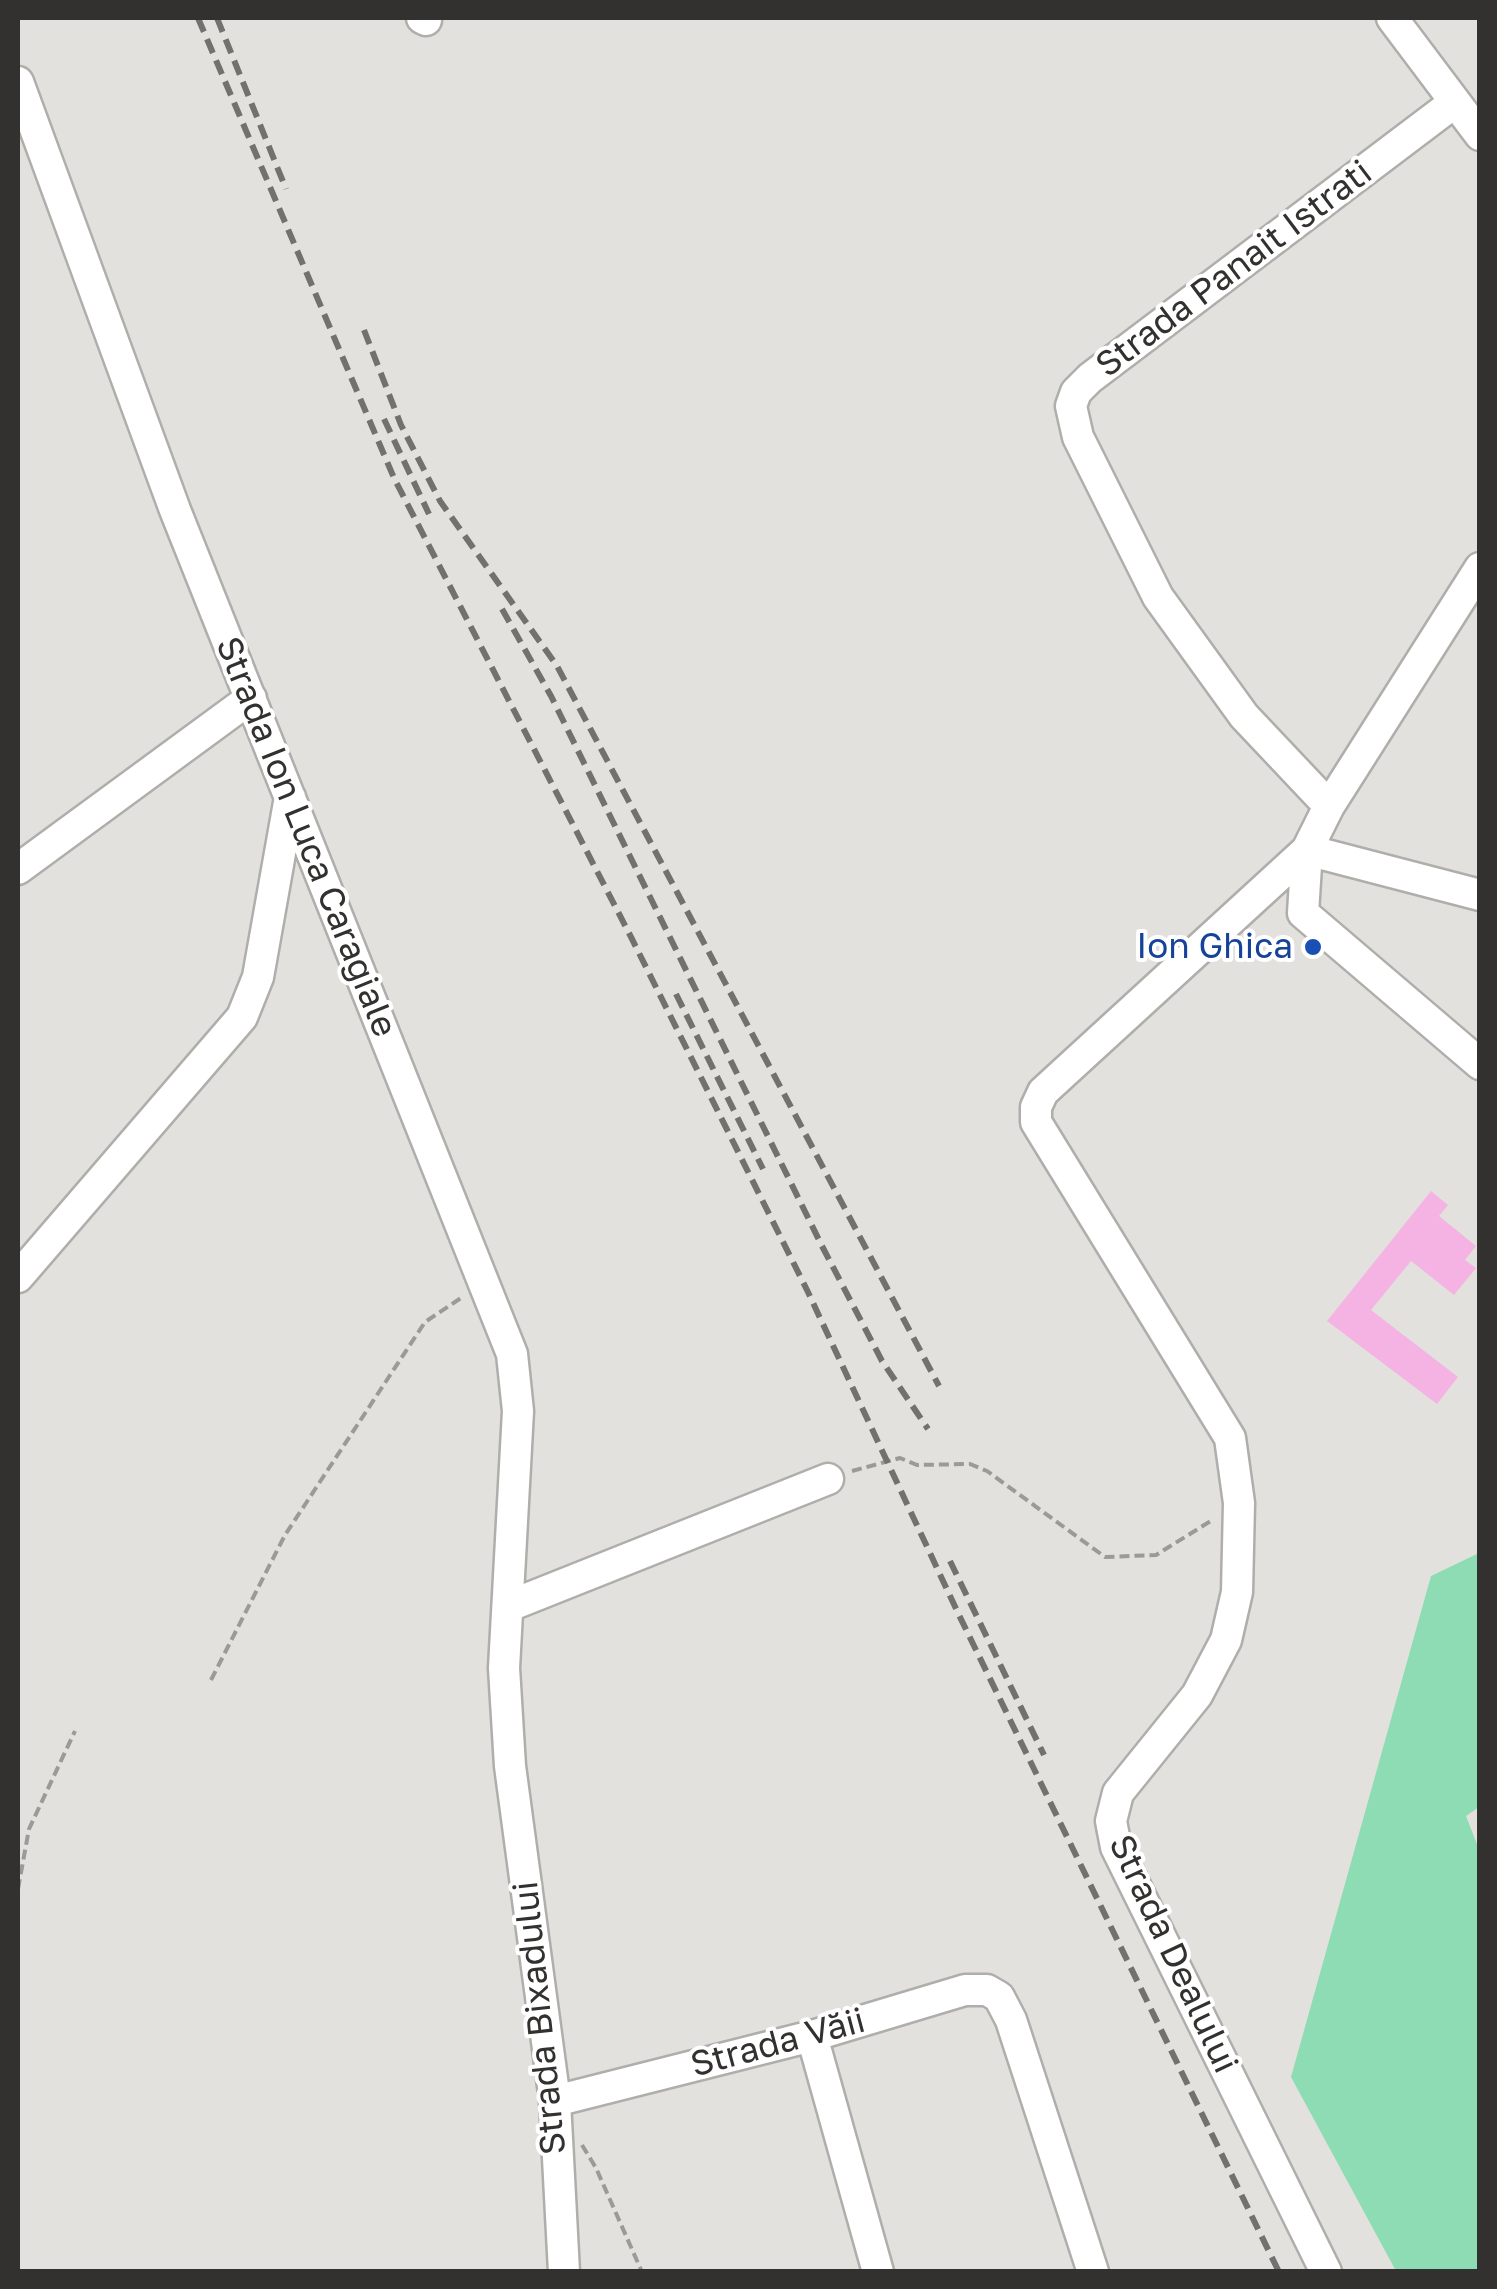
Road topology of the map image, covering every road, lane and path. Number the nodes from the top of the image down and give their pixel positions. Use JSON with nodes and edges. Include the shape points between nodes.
{"nodes":[{"id":1,"x":1392,"y":18,"type":"edge"},
{"id":2,"x":18,"y":82,"type":"edge"},
{"id":3,"x":1455,"y":102,"type":"junction"},
{"id":4,"x":1480,"y":135,"type":"edge"},
{"id":5,"x":1480,"y":568,"type":"edge"},
{"id":6,"x":1465,"y":616,"type":"edge"},
{"id":7,"x":251,"y":698,"type":"junction"},
{"id":8,"x":290,"y":797,"type":"junction"},
{"id":9,"x":1330,"y":806,"type":"junction"},
{"id":10,"x":1307,"y":850,"type":"junction"},
{"id":11,"x":18,"y":868,"type":"edge"},
{"id":12,"x":1480,"y":895,"type":"edge"},
{"id":13,"x":1480,"y":1064,"type":"edge"},
{"id":14,"x":18,"y":1277,"type":"edge"},
{"id":15,"x":484,"y":1282,"type":"junction"},
{"id":16,"x":828,"y":1479,"type":"joint"},
{"id":17,"x":1239,"y":1503,"type":"junction"},
{"id":18,"x":509,"y":1606,"type":"junction"},
{"id":19,"x":211,"y":1680,"type":"dead end"},
{"id":20,"x":75,"y":1732,"type":"dead end"},
{"id":21,"x":510,"y":1766,"type":"joint"},
{"id":22,"x":18,"y":1889,"type":"edge"},
{"id":23,"x":812,"y":2036,"type":"junction"},
{"id":24,"x":554,"y":2114,"type":"junction"},
{"id":25,"x":564,"y":2272,"type":"edge"},
{"id":26,"x":642,"y":2272,"type":"edge"},
{"id":27,"x":878,"y":2272,"type":"edge"},
{"id":28,"x":1093,"y":2272,"type":"edge"},
{"id":29,"x":1326,"y":2272,"type":"edge"}],
"edges":[{"from":1,"to":3,"type":"street"},
{"from":2,"to":7,"type":"street","name":"Strada Ion Luca Caragiale","via":[[174,510]]},
{"from":3,"to":4,"type":"street"},
{"from":3,"to":9,"type":"street","name":"Strada Panait Istrati","via":[[1090,378],[1071,406],[1078,437],[1158,597],[1244,716]]},
{"from":5,"to":6,"type":"street"},
{"from":6,"to":9,"type":"street"},
{"from":7,"to":8,"type":"street","name":"Strada Ion Luca Caragiale"},
{"from":7,"to":11,"type":"street"},
{"from":8,"to":14,"type":"street","via":[[258,977],[242,1017]]},
{"from":8,"to":15,"type":"street","name":"Strada Ion Luca Caragiale"},
{"from":9,"to":10,"type":"street"},
{"from":10,"to":12,"type":"street"},
{"from":10,"to":13,"type":"street","via":[[1303,914]]},
{"from":10,"to":17,"type":"street","name":"Strada Dealului","via":[[1042,1092],[1036,1107],[1036,1122],[1230,1438]]},
{"from":15,"to":18,"type":"street","name":"Strada Ion Luca Caragiale","via":[[512,1354],[518,1411]]},
{"from":15,"to":19,"type":"path","via":[[425,1322],[285,1535]]},
{"from":16,"to":17,"type":"path","via":[[887,1459],[970,1464],[1105,1557],[1156,1554]]},
{"from":16,"to":18,"type":"street"},
{"from":17,"to":29,"type":"street","name":"Strada Dealului","via":[[1238,1592],[1226,1640],[1197,1696],[1118,1793],[1111,1820],[1116,1847]]},
{"from":18,"to":21,"type":"street","name":"Strada Ion Luca Caragiale","via":[[504,1668]]},
{"from":20,"to":22,"type":"path","via":[[29,1830]]},
{"from":21,"to":24,"type":"street","name":"Strada Bixadului"},
{"from":23,"to":24,"type":"street","name":"Strada Văii"},
{"from":23,"to":27,"type":"street"},
{"from":23,"to":28,"type":"street","name":"Strada Văii","via":[[965,1990],[999,1997],[1020,2042]]},
{"from":24,"to":25,"type":"street","name":"Strada Bixadului"},
{"from":24,"to":26,"type":"path","via":[[583,2146]]}]}
